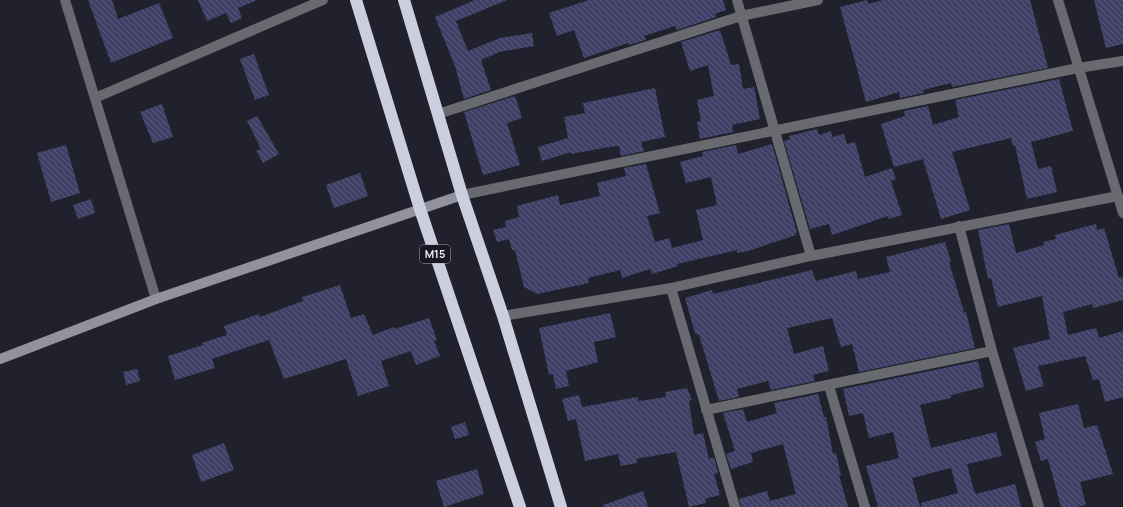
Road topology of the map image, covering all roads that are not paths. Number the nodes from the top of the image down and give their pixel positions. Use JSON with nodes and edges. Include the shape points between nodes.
{"nodes":[{"id":1,"x":65,"y":0,"type":"edge"},
{"id":2,"x":323,"y":0,"type":"edge"},
{"id":3,"x":356,"y":0,"type":"edge"},
{"id":4,"x":404,"y":0,"type":"edge"},
{"id":5,"x":737,"y":0,"type":"edge"},
{"id":6,"x":818,"y":0,"type":"edge"},
{"id":7,"x":1058,"y":0,"type":"edge"},
{"id":8,"x":741,"y":16,"type":"junction"},
{"id":9,"x":1123,"y":61,"type":"edge"},
{"id":10,"x":1078,"y":68,"type":"junction"},
{"id":11,"x":95,"y":98,"type":"junction"},
{"id":12,"x":438,"y":114,"type":"junction"},
{"id":13,"x":775,"y":131,"type":"junction"},
{"id":14,"x":462,"y":195,"type":"junction"},
{"id":15,"x":1118,"y":196,"type":"junction"},
{"id":16,"x":420,"y":209,"type":"junction"},
{"id":17,"x":1123,"y":213,"type":"edge"},
{"id":18,"x":959,"y":226,"type":"junction"},
{"id":19,"x":811,"y":256,"type":"junction"},
{"id":20,"x":671,"y":288,"type":"junction"},
{"id":21,"x":156,"y":299,"type":"junction"},
{"id":22,"x":503,"y":316,"type":"junction"},
{"id":23,"x":992,"y":351,"type":"junction"},
{"id":24,"x":0,"y":359,"type":"edge"},
{"id":25,"x":829,"y":386,"type":"junction"},
{"id":26,"x":706,"y":410,"type":"junction"},
{"id":27,"x":520,"y":507,"type":"edge"},
{"id":28,"x":561,"y":507,"type":"edge"},
{"id":29,"x":734,"y":507,"type":"edge"},
{"id":30,"x":865,"y":507,"type":"edge"},
{"id":31,"x":1039,"y":507,"type":"edge"}],
"edges":[{"from":1,"to":11,"type":"street"},
{"from":2,"to":11,"type":"street"},
{"from":3,"to":16,"type":"highway","number":"M15"},
{"from":4,"to":12,"type":"highway"},
{"from":5,"to":8,"type":"street"},
{"from":6,"to":8,"type":"street"},
{"from":7,"to":10,"type":"street"},
{"from":8,"to":12,"type":"street"},
{"from":8,"to":13,"type":"street"},
{"from":9,"to":10,"type":"street"},
{"from":10,"to":13,"type":"street"},
{"from":10,"to":15,"type":"street"},
{"from":11,"to":21,"type":"street"},
{"from":12,"to":14,"type":"highway"},
{"from":13,"to":14,"type":"street"},
{"from":13,"to":19,"type":"street"},
{"from":14,"to":16,"type":"street"},
{"from":14,"to":22,"type":"highway"},
{"from":15,"to":17,"type":"street"},
{"from":15,"to":18,"type":"street"},
{"from":16,"to":21,"type":"street"},
{"from":16,"to":27,"type":"highway","number":"M15"},
{"from":18,"to":19,"type":"street"},
{"from":18,"to":23,"type":"street"},
{"from":19,"to":20,"type":"street"},
{"from":20,"to":22,"type":"street"},
{"from":20,"to":26,"type":"street"},
{"from":21,"to":24,"type":"street"},
{"from":22,"to":28,"type":"highway"},
{"from":23,"to":25,"type":"street"},
{"from":23,"to":31,"type":"street"},
{"from":25,"to":26,"type":"street"},
{"from":25,"to":30,"type":"street"},
{"from":26,"to":29,"type":"street"}]}
